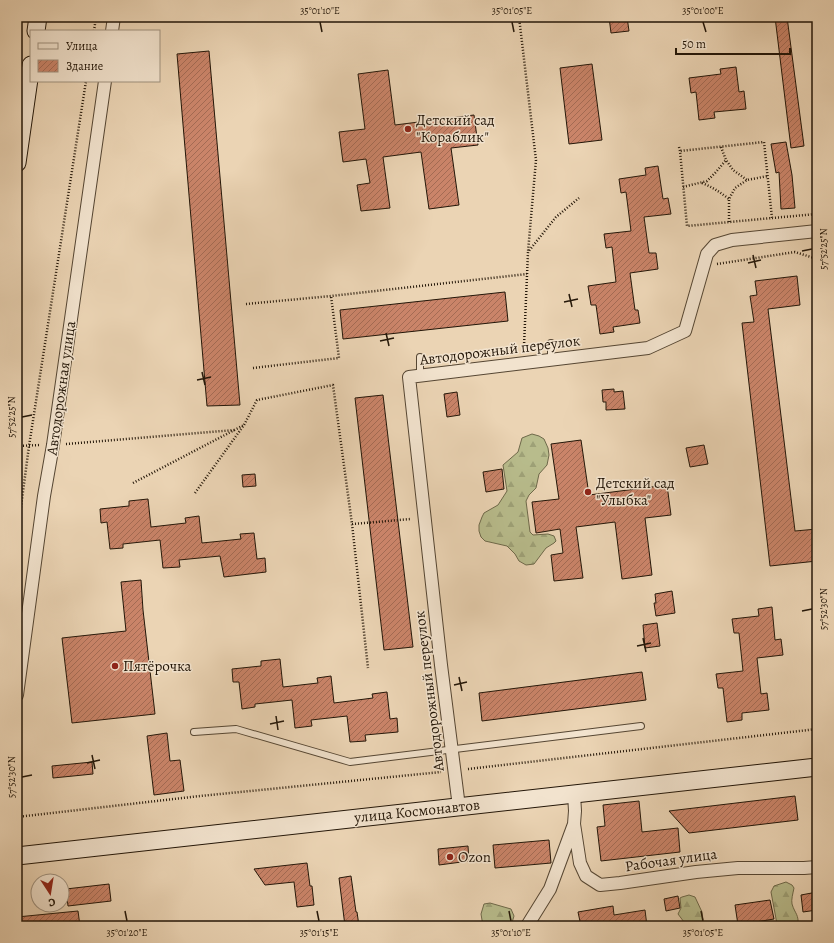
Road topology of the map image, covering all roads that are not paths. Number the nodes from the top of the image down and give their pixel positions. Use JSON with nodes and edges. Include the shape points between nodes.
{"nodes":[{"id":1,"x":38,"y":17,"type":"edge"},
{"id":2,"x":114,"y":17,"type":"edge"},
{"id":3,"x":36,"y":30,"type":"edge"},
{"id":4,"x":112,"y":30,"type":"edge"},
{"id":5,"x":30,"y":72,"type":"edge"},
{"id":6,"x":105,"y":82,"type":"edge"},
{"id":7,"x":17,"y":163,"type":"edge"},
{"id":8,"x":817,"y":231,"type":"edge"},
{"id":9,"x":551,"y":343,"type":"dead end"},
{"id":10,"x":420,"y":357,"type":"dead end"},
{"id":11,"x":551,"y":360,"type":"junction"},
{"id":12,"x":420,"y":376,"type":"junction"},
{"id":13,"x":17,"y":695,"type":"edge"},
{"id":14,"x":641,"y":726,"type":"dead end"},
{"id":15,"x":194,"y":732,"type":"dead end"},
{"id":16,"x":452,"y":750,"type":"junction"},
{"id":17,"x":817,"y":766,"type":"edge"},
{"id":18,"x":574,"y":794,"type":"junction"},
{"id":19,"x":459,"y":807,"type":"junction"},
{"id":20,"x":574,"y":824,"type":"junction"},
{"id":21,"x":17,"y":856,"type":"edge"},
{"id":22,"x":817,"y":867,"type":"edge"},
{"id":23,"x":527,"y":926,"type":"edge"}],
"edges":[{"from":1,"to":3,"type":"main road"},
{"from":2,"to":4,"type":"street"},
{"from":5,"to":7,"type":"main road"},
{"from":6,"to":13,"type":"street","name":"Автодорожная улица"},
{"from":8,"to":11,"type":"street","name":"Автодорожный переулок","via":[[732,240],[715,245],[707,254],[685,331],[648,348]]},
{"from":9,"to":11,"type":"lane"},
{"from":10,"to":12,"type":"lane"},
{"from":11,"to":12,"type":"street","name":"Автодорожный переулок"},
{"from":12,"to":16,"type":"street","name":"Автодорожный переулок","via":[[409,377]]},
{"from":14,"to":16,"type":"lane"},
{"from":15,"to":16,"type":"lane","via":[[236,728],[350,762]]},
{"from":16,"to":19,"type":"street","name":"Автодорожный переулок"},
{"from":17,"to":18,"type":"main road","name":"улица Космонавтов"},
{"from":18,"to":19,"type":"main road","name":"улица Космонавтов"},
{"from":18,"to":20,"type":"street"},
{"from":19,"to":21,"type":"main road","name":"улица Космонавтов"},
{"from":20,"to":22,"type":"street","name":"Рабочая улица","via":[[580,863],[586,876],[600,885],[738,868]]},
{"from":20,"to":23,"type":"street","via":[[550,889]]}]}
